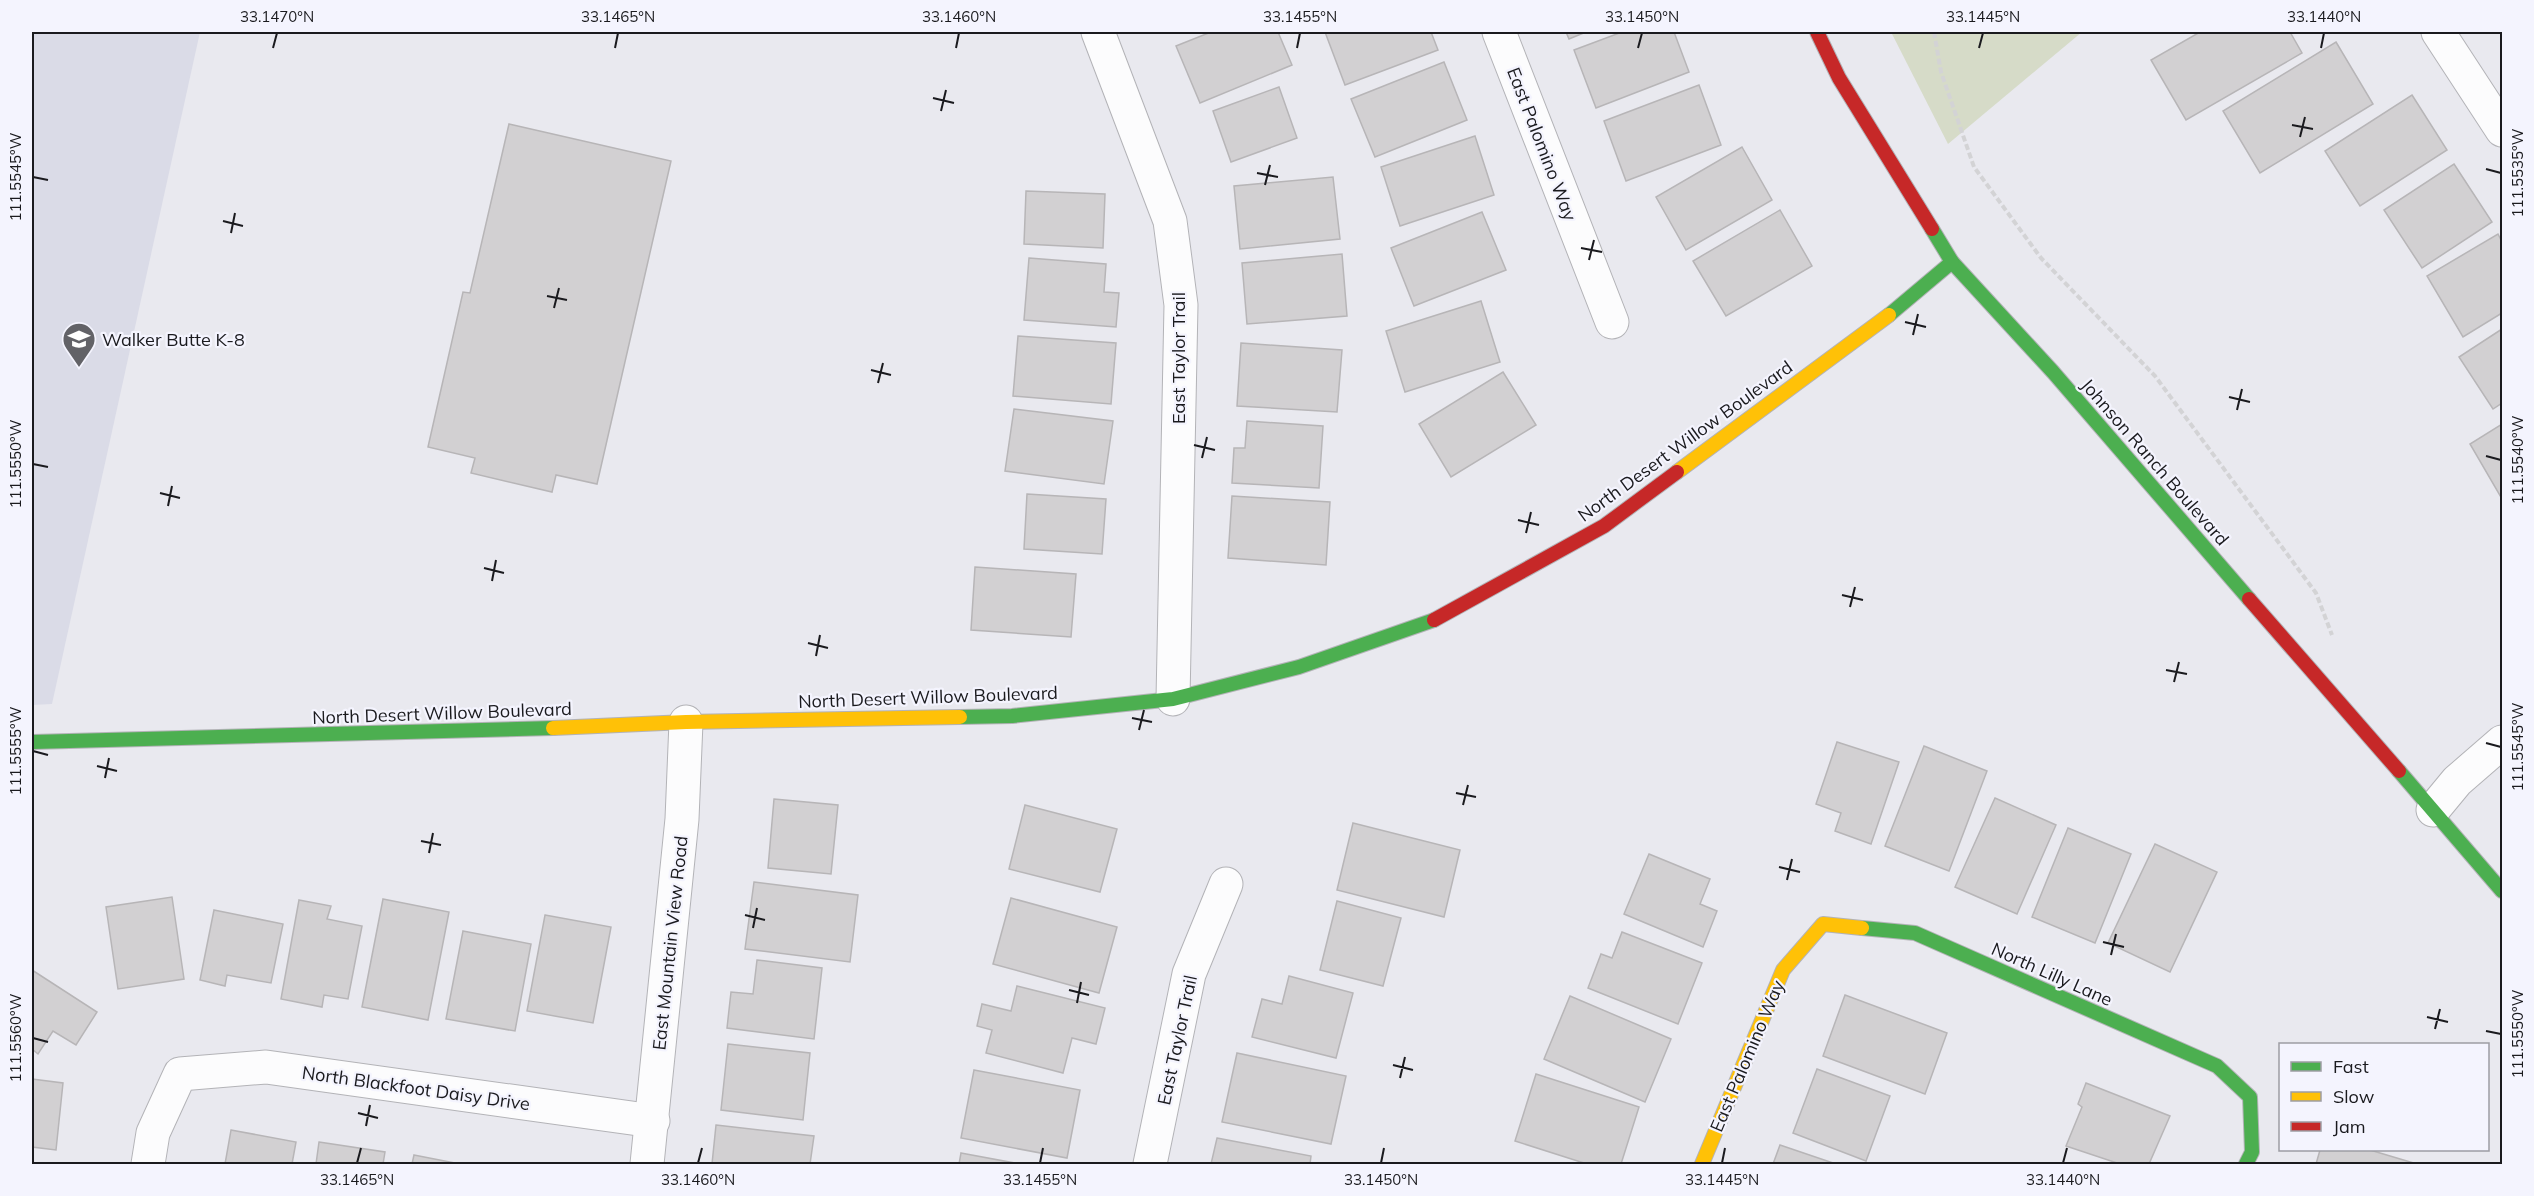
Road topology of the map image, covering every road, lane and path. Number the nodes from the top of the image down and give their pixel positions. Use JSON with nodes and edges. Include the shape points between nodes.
{"nodes":[{"id":1,"x":1098,"y":32,"type":"edge"},
{"id":2,"x":1499,"y":32,"type":"edge"},
{"id":3,"x":1817,"y":32,"type":"edge"},
{"id":4,"x":1934,"y":32,"type":"edge"},
{"id":5,"x":2438,"y":32,"type":"edge"},
{"id":6,"x":2502,"y":130,"type":"edge"},
{"id":7,"x":1952,"y":262,"type":"junction"},
{"id":8,"x":1612,"y":322,"type":"dead end"},
{"id":9,"x":2333,"y":636,"type":"dead end"},
{"id":10,"x":1173,"y":699,"type":"junction"},
{"id":11,"x":686,"y":722,"type":"junction"},
{"id":12,"x":32,"y":742,"type":"edge"},
{"id":13,"x":2502,"y":742,"type":"edge"},
{"id":14,"x":2433,"y":810,"type":"junction"},
{"id":15,"x":1226,"y":884,"type":"dead end"},
{"id":16,"x":2502,"y":891,"type":"edge"},
{"id":17,"x":1823,"y":924,"type":"joint"},
{"id":18,"x":653,"y":1121,"type":"junction"},
{"id":19,"x":148,"y":1164,"type":"edge"},
{"id":20,"x":647,"y":1164,"type":"edge"},
{"id":21,"x":1150,"y":1164,"type":"edge"},
{"id":22,"x":1702,"y":1164,"type":"edge"},
{"id":23,"x":2246,"y":1164,"type":"edge"}],
"edges":[{"from":1,"to":10,"type":"street","name":"East Taylor Trail","via":[[1170,221],[1181,305]]},
{"from":2,"to":8,"type":"street","name":"East Palomino Way"},
{"from":3,"to":7,"type":"street","name":"Johnson Ranch Boulevard","via":[[1839,78]]},
{"from":4,"to":9,"type":"path","via":[[1941,72],[1974,167],[2042,258],[2155,376],[2316,593]]},
{"from":5,"to":6,"type":"street"},
{"from":7,"to":10,"type":"street","name":"North Desert Willow Boulevard","via":[[1794,386],[1593,532],[1436,619],[1299,668]]},
{"from":7,"to":14,"type":"street","name":"Johnson Ranch Boulevard","via":[[2053,372]]},
{"from":10,"to":11,"type":"street","name":"North Desert Willow Boulevard","via":[[1012,716]]},
{"from":11,"to":12,"type":"street","name":"North Desert Willow Boulevard"},
{"from":11,"to":18,"type":"street","name":"East Mountain View Road","via":[[682,819]]},
{"from":13,"to":14,"type":"street","via":[[2457,782]]},
{"from":14,"to":16,"type":"street","name":"Johnson Ranch Boulevard"},
{"from":15,"to":21,"type":"street","name":"East Taylor Trail","via":[[1189,974]]},
{"from":17,"to":22,"type":"street","name":"East Palomino Way","via":[[1783,970]]},
{"from":17,"to":23,"type":"street","name":"North Lilly Lane","via":[[1915,933],[2217,1066],[2250,1097],[2252,1152]]},
{"from":18,"to":19,"type":"street","name":"North Blackfoot Daisy Drive","via":[[266,1067],[180,1074],[153,1132]]},
{"from":18,"to":20,"type":"street","name":"East Mountain View Road"}]}
